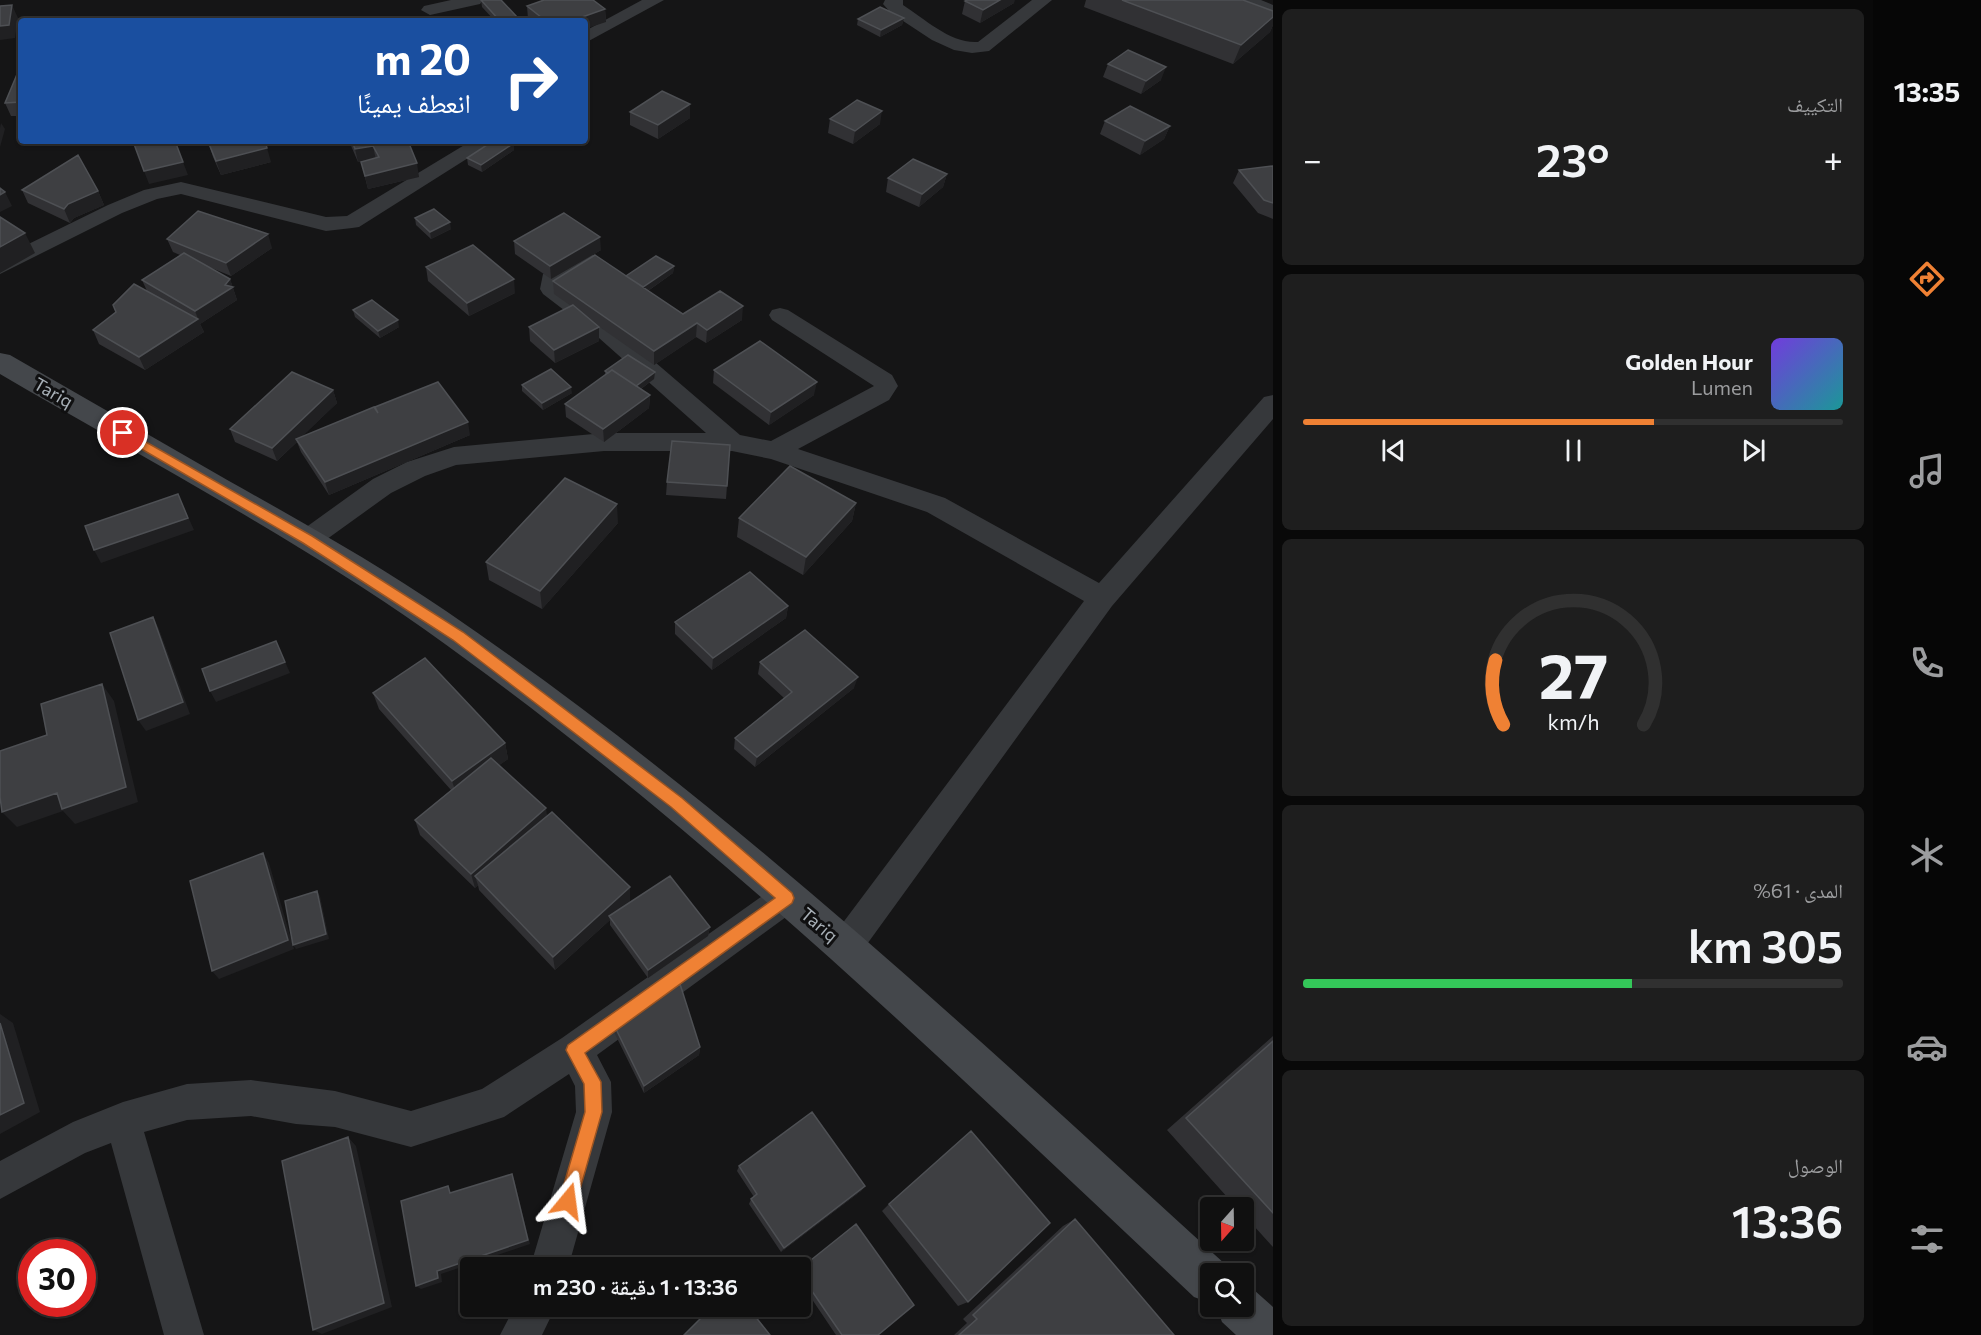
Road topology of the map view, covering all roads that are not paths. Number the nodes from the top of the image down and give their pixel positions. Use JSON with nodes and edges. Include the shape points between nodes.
{"nodes":[{"id":1,"x":474,"y":0,"type":"edge"},
{"id":2,"x":656,"y":0,"type":"edge"},
{"id":3,"x":894,"y":0,"type":"edge"},
{"id":4,"x":1043,"y":0,"type":"edge"},
{"id":5,"x":1247,"y":0,"type":"edge"},
{"id":6,"x":430,"y":10,"type":"dead end"},
{"id":7,"x":1273,"y":12,"type":"edge"},
{"id":8,"x":588,"y":36,"type":"edge"},
{"id":9,"x":480,"y":144,"type":"edge"},
{"id":10,"x":601,"y":250,"type":"dead end"},
{"id":11,"x":0,"y":267,"type":"edge"},
{"id":12,"x":780,"y":315,"type":"dead end"},
{"id":13,"x":0,"y":362,"type":"edge"},
{"id":14,"x":1273,"y":403,"type":"edge"},
{"id":15,"x":732,"y":442,"type":"junction"},
{"id":16,"x":774,"y":451,"type":"junction"},
{"id":17,"x":307,"y":540,"type":"junction"},
{"id":18,"x":1102,"y":598,"type":"junction"},
{"id":19,"x":786,"y":898,"type":"junction"},
{"id":20,"x":845,"y":947,"type":"junction"},
{"id":21,"x":574,"y":1050,"type":"junction"},
{"id":22,"x":123,"y":1120,"type":"junction"},
{"id":23,"x":0,"y":1181,"type":"edge"},
{"id":24,"x":552,"y":1257,"type":"edge"},
{"id":25,"x":1200,"y":1272,"type":"edge"},
{"id":26,"x":531,"y":1317,"type":"edge"},
{"id":27,"x":1250,"y":1317,"type":"edge"},
{"id":28,"x":184,"y":1335,"type":"edge"},
{"id":29,"x":520,"y":1335,"type":"edge"},
{"id":30,"x":1270,"y":1335,"type":"edge"}],
"edges":[{"from":1,"to":6,"type":"street"},
{"from":2,"to":8,"type":"street"},
{"from":3,"to":4,"type":"street","via":[[892,4],[897,9],[957,46],[975,49],[983,47]]},
{"from":5,"to":7,"type":"street"},
{"from":9,"to":11,"type":"street","via":[[352,222],[326,224],[181,188],[151,194],[115,209]]},
{"from":10,"to":15,"type":"street","via":[[551,279],[551,289]]},
{"from":12,"to":16,"type":"street","via":[[884,381],[886,386],[881,394]]},
{"from":13,"to":17,"type":"main road","name":"Tariq"},
{"from":14,"to":18,"type":"street"},
{"from":15,"to":16,"type":"street"},
{"from":15,"to":17,"type":"street","via":[[604,442],[454,456],[382,486]]},
{"from":16,"to":18,"type":"street","via":[[936,505]]},
{"from":17,"to":19,"type":"main road","name":"Tariq","via":[[458,636],[553,707],[676,802]]},
{"from":18,"to":20,"type":"street"},
{"from":19,"to":20,"type":"main road","name":"Tariq"},
{"from":19,"to":21,"type":"street"},
{"from":20,"to":25,"type":"main road","name":"Tariq"},
{"from":21,"to":22,"type":"street","via":[[491,1104],[411,1129],[335,1109],[251,1098],[187,1102]]},
{"from":21,"to":24,"type":"street","via":[[592,1082],[594,1112]]},
{"from":22,"to":23,"type":"street","via":[[73,1140]]},
{"from":22,"to":28,"type":"street"},
{"from":26,"to":29,"type":"street"},
{"from":27,"to":30,"type":"main road"}]}
